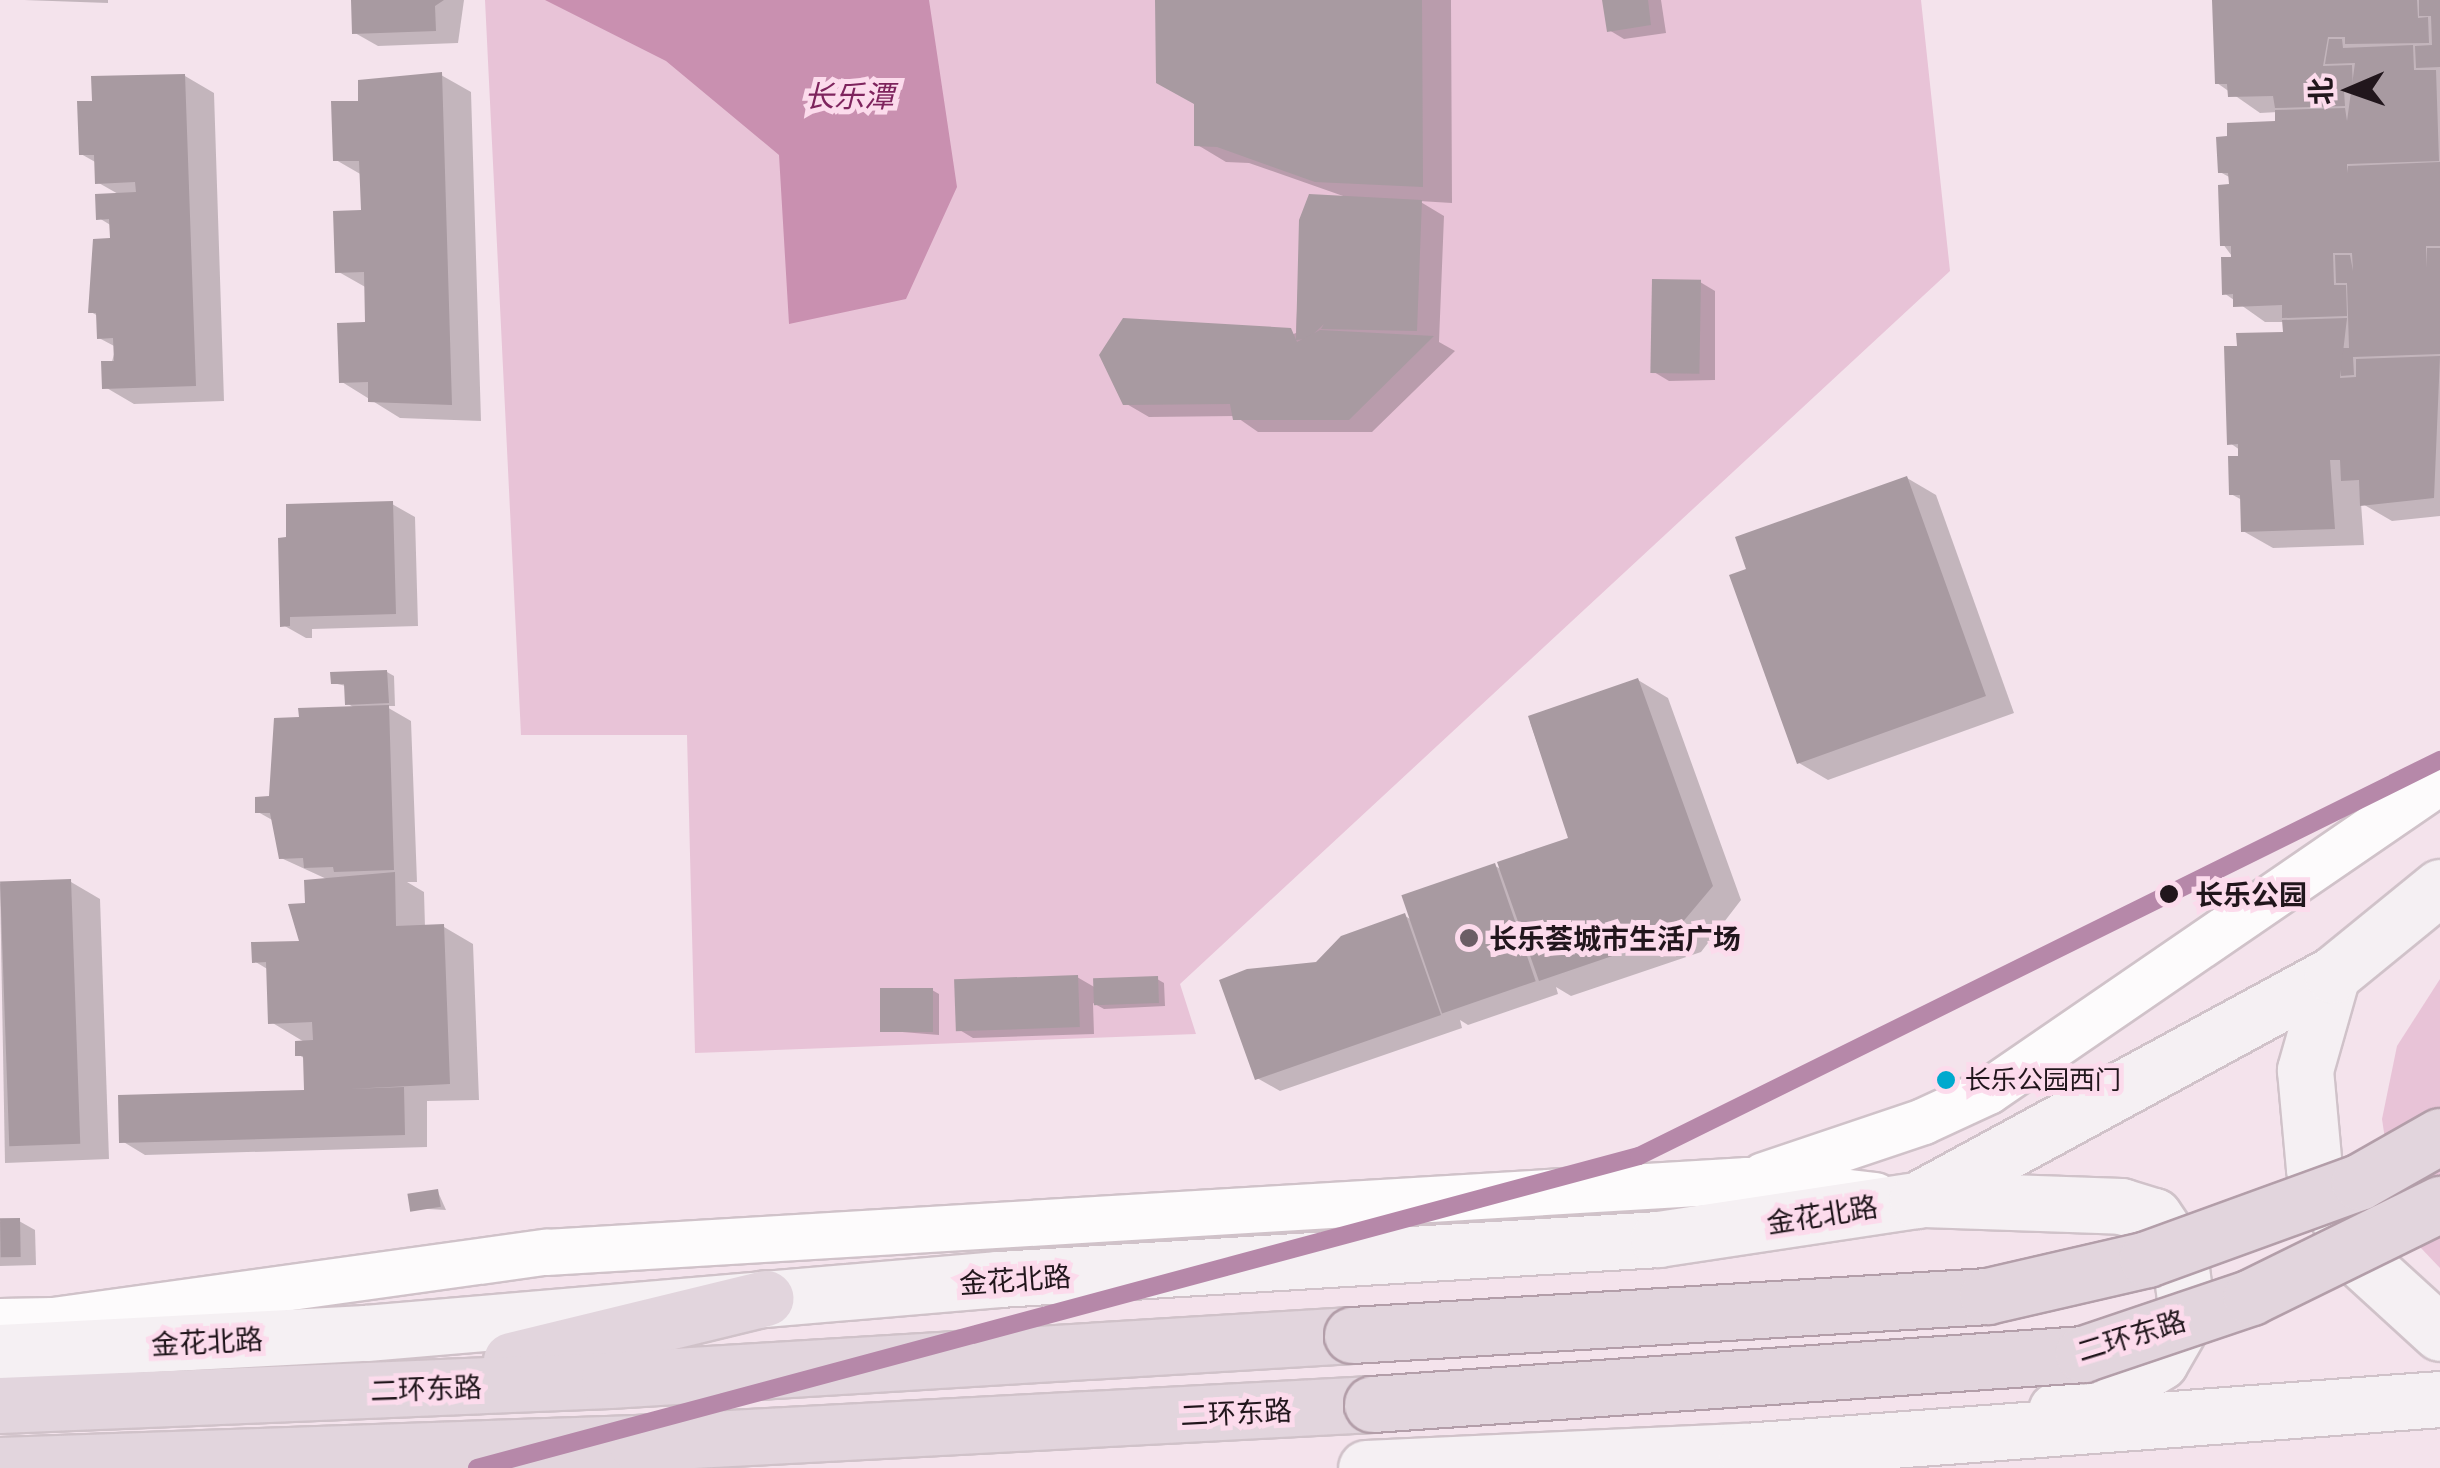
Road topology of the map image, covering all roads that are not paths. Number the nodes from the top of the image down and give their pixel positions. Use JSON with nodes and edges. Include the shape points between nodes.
{"nodes":[{"id":1,"x":2440,"y":781,"type":"edge"},
{"id":2,"x":2440,"y":887,"type":"edge"},
{"id":3,"x":2332,"y":975,"type":"junction"},
{"id":4,"x":2440,"y":1136,"type":"edge"},
{"id":5,"x":1747,"y":1180,"type":"junction"},
{"id":6,"x":1917,"y":1200,"type":"junction"},
{"id":7,"x":2440,"y":1204,"type":"edge"},
{"id":8,"x":766,"y":1298,"type":"junction"},
{"id":9,"x":0,"y":1322,"type":"edge"},
{"id":10,"x":2440,"y":1333,"type":"edge"},
{"id":11,"x":0,"y":1352,"type":"edge"},
{"id":12,"x":391,"y":1390,"type":"junction"},
{"id":13,"x":2440,"y":1399,"type":"edge"},
{"id":14,"x":0,"y":1405,"type":"edge"},
{"id":15,"x":1991,"y":1431,"type":"junction"},
{"id":16,"x":393,"y":1449,"type":"junction"},
{"id":17,"x":0,"y":1465,"type":"edge"},
{"id":18,"x":1395,"y":1467,"type":"edge"},
{"id":19,"x":587,"y":1468,"type":"edge"},
{"id":20,"x":1366,"y":1468,"type":"edge"}],
"edges":[{"from":1,"to":5,"type":"street","via":[[1988,1091],[1923,1121]]},
{"from":2,"to":3,"type":"main road","name":"金花北路"},
{"from":3,"to":6,"type":"main road","name":"金花北路"},
{"from":3,"to":10,"type":"main road","via":[[2305,1070],[2314,1169],[2358,1258]]},
{"from":4,"to":12,"type":"highway","name":"二环东路","bridge":true,"via":[[2359,1182],[2148,1259],[1988,1296]]},
{"from":5,"to":6,"type":"street"},
{"from":5,"to":9,"type":"street","via":[[546,1252]]},
{"from":6,"to":8,"type":"main road","name":"金花北路","via":[[1658,1239]]},
{"from":6,"to":15,"type":"main road","via":[[2121,1206],[2154,1216],[2179,1253],[2187,1314],[2160,1362],[2106,1394]]},
{"from":7,"to":16,"type":"highway","name":"二环东路","bridge":true,"via":[[2251,1296],[2083,1354],[1372,1404],[636,1443]]},
{"from":8,"to":11,"type":"main road","name":"金花北路","via":[[366,1333]]},
{"from":8,"to":12,"type":"highway"},
{"from":12,"to":14,"type":"highway","name":"二环东路"},
{"from":13,"to":15,"type":"main road"},
{"from":15,"to":18,"type":"main road","via":[[1746,1451]]},
{"from":16,"to":17,"type":"highway","name":"二环东路"},
{"from":16,"to":19,"type":"highway"},
{"from":18,"to":20,"type":"main road"}]}
